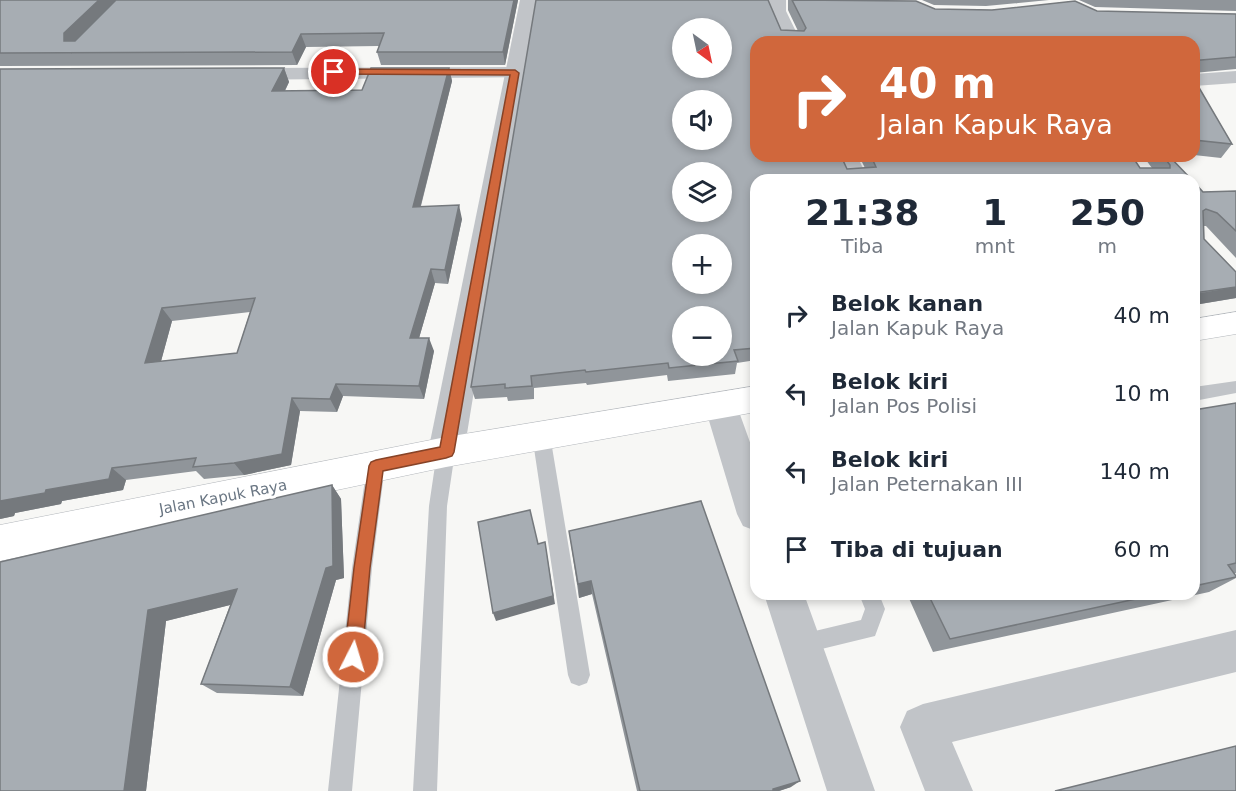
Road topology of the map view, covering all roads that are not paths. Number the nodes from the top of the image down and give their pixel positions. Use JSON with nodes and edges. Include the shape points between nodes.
{"nodes":[{"id":1,"x":529,"y":0,"type":"edge"},
{"id":2,"x":777,"y":0,"type":"edge"},
{"id":3,"x":788,"y":36,"type":"edge"},
{"id":4,"x":515,"y":73,"type":"junction"},
{"id":5,"x":218,"y":75,"type":"edge"},
{"id":6,"x":1236,"y":77,"type":"edge"},
{"id":7,"x":1200,"y":80,"type":"edge"},
{"id":8,"x":1236,"y":323,"type":"edge"},
{"id":9,"x":1200,"y":329,"type":"edge"},
{"id":10,"x":1236,"y":387,"type":"edge"},
{"id":11,"x":1200,"y":393,"type":"edge"},
{"id":12,"x":750,"y":400,"type":"edge"},
{"id":13,"x":721,"y":404,"type":"junction"},
{"id":14,"x":541,"y":435,"type":"junction"},
{"id":15,"x":446,"y":452,"type":"junction"},
{"id":16,"x":376,"y":466,"type":"junction"},
{"id":17,"x":750,"y":495,"type":"edge"},
{"id":18,"x":0,"y":543,"type":"edge"},
{"id":19,"x":786,"y":600,"type":"edge"},
{"id":20,"x":871,"y":600,"type":"edge"},
{"id":21,"x":801,"y":643,"type":"junction"},
{"id":22,"x":1236,"y":651,"type":"edge"},
{"id":23,"x":579,"y":675,"type":"dead end"},
{"id":24,"x":340,"y":791,"type":"edge"},
{"id":25,"x":425,"y":791,"type":"edge"},
{"id":26,"x":850,"y":791,"type":"edge"},
{"id":27,"x":949,"y":791,"type":"edge"}],
"edges":[{"from":1,"to":4,"type":"street"},
{"from":2,"to":3,"type":"street","via":[[777,11]]},
{"from":4,"to":5,"type":"street"},
{"from":4,"to":15,"type":"street"},
{"from":6,"to":7,"type":"street"},
{"from":8,"to":9,"type":"main road"},
{"from":10,"to":11,"type":"lane"},
{"from":12,"to":13,"type":"main road","name":"Jalan Kapuk Raya"},
{"from":13,"to":14,"type":"main road","name":"Jalan Kapuk Raya"},
{"from":13,"to":17,"type":"street"},
{"from":14,"to":15,"type":"main road","name":"Jalan Kapuk Raya"},
{"from":14,"to":23,"type":"lane"},
{"from":15,"to":16,"type":"main road","name":"Jalan Kapuk Raya"},
{"from":15,"to":25,"type":"lane","via":[[438,506]]},
{"from":16,"to":18,"type":"main road","name":"Jalan Kapuk Raya"},
{"from":16,"to":24,"type":"lane"},
{"from":19,"to":21,"type":"street"},
{"from":20,"to":21,"type":"lane","via":[[875,609],[868,629]]},
{"from":21,"to":26,"type":"street"},
{"from":22,"to":27,"type":"street","via":[[923,727]]}]}
